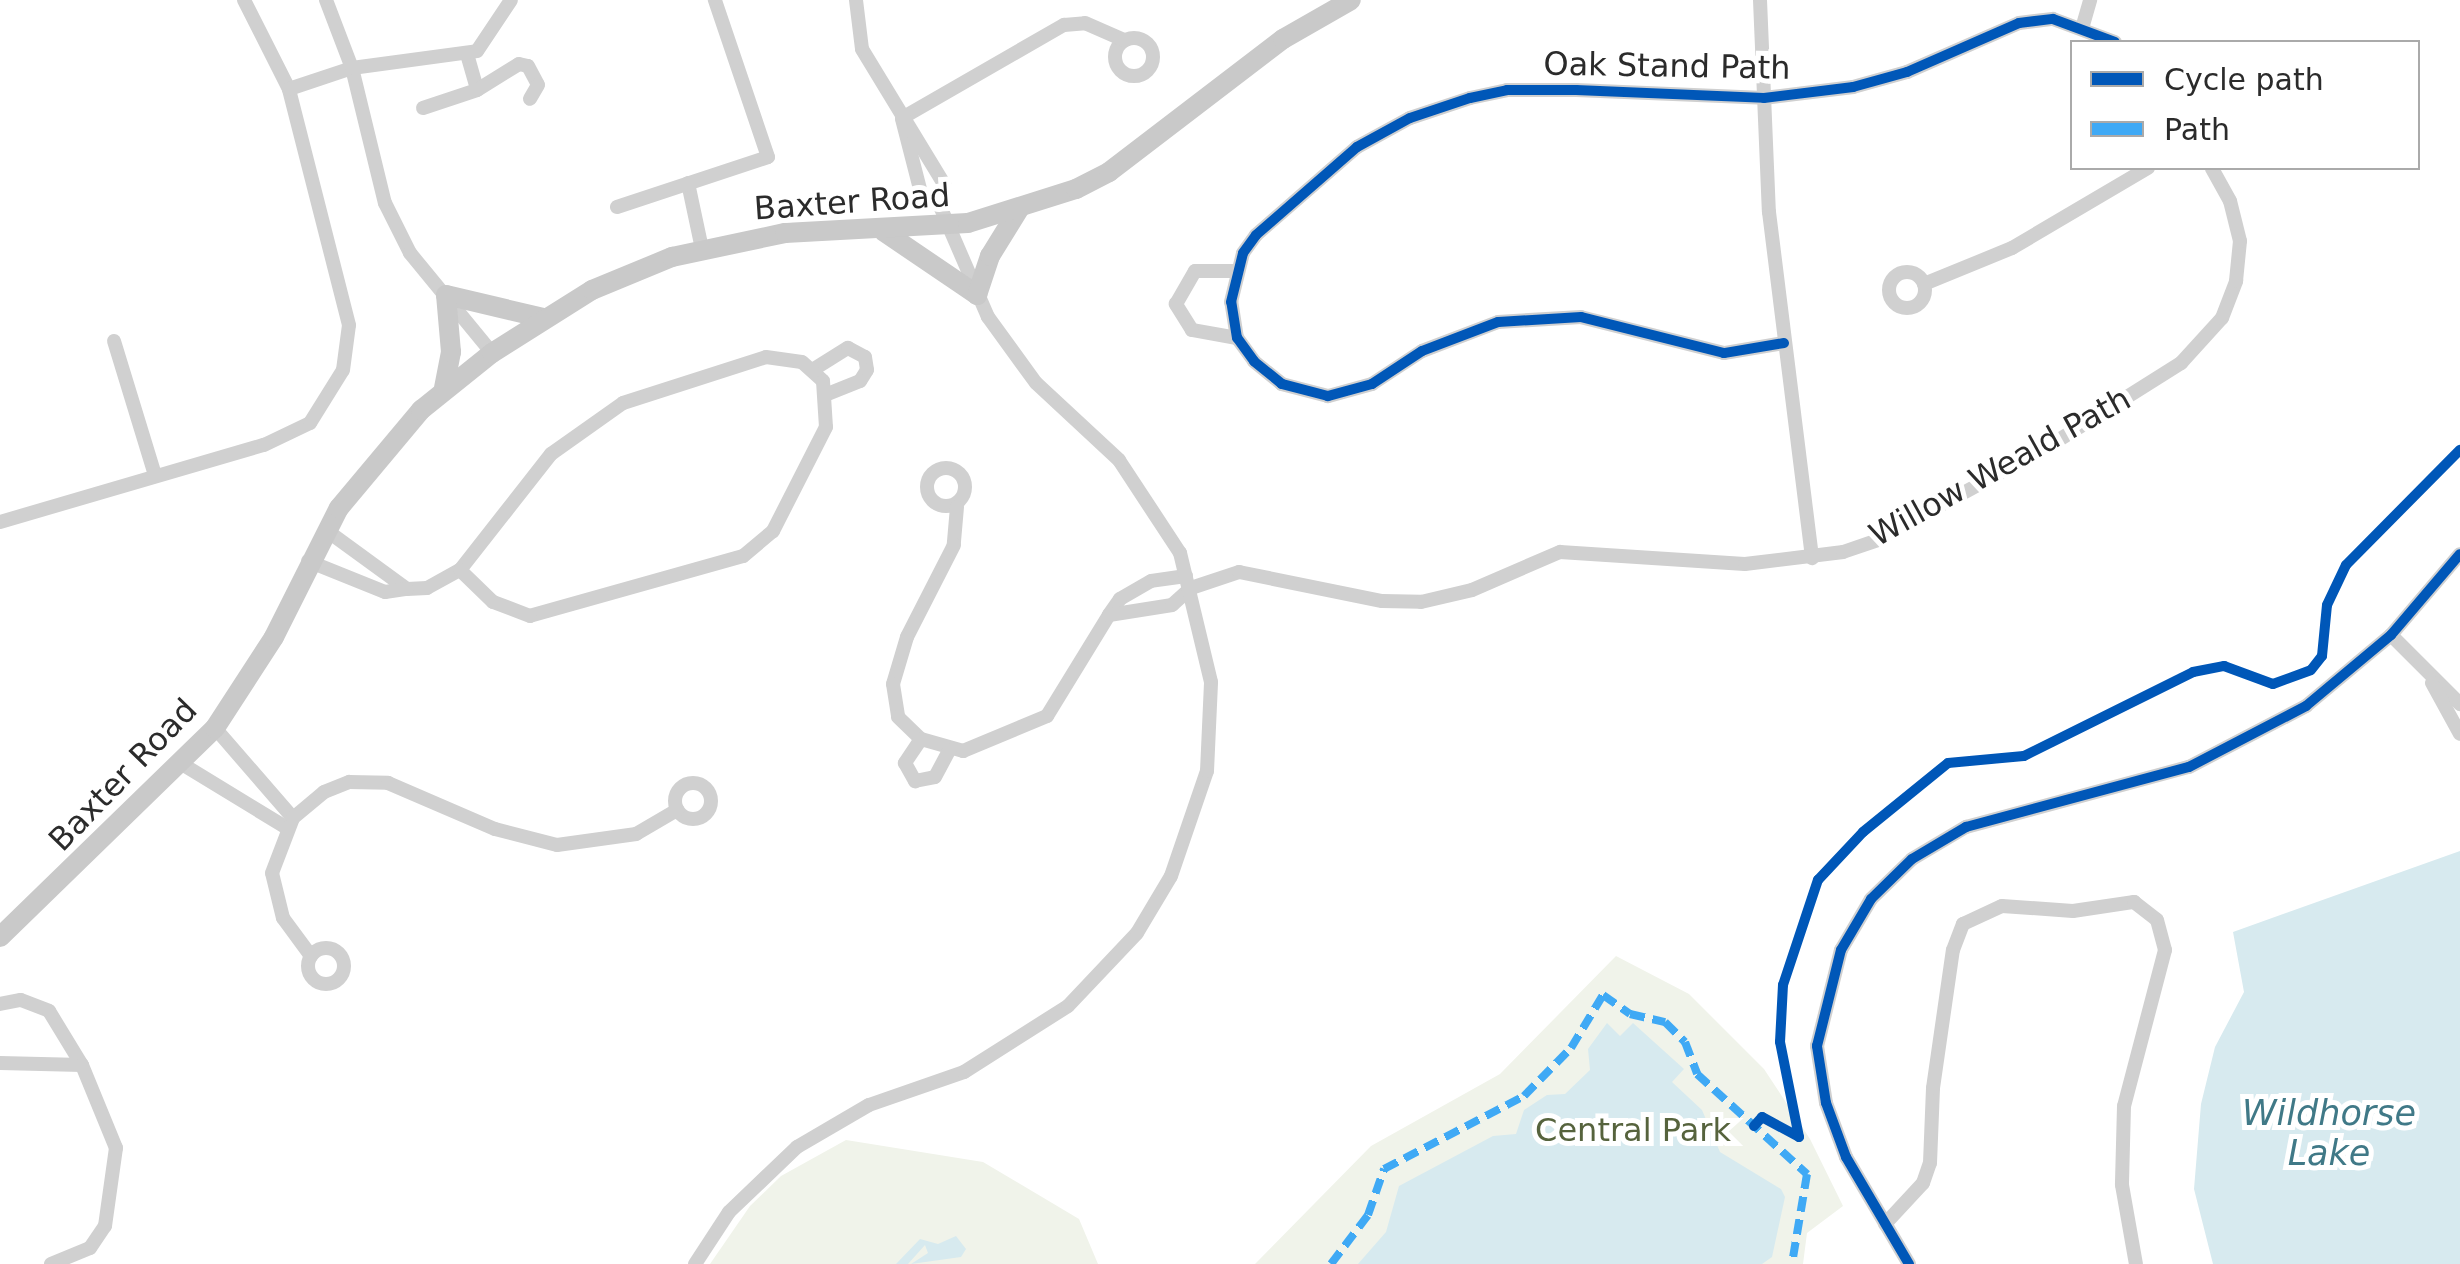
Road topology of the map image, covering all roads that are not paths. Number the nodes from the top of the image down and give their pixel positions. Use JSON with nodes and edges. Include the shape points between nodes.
{"nodes":[{"id":1,"x":244,"y":0,"type":"edge"},
{"id":2,"x":326,"y":0,"type":"edge"},
{"id":3,"x":510,"y":0,"type":"edge"},
{"id":4,"x":714,"y":0,"type":"edge"},
{"id":5,"x":856,"y":0,"type":"edge"},
{"id":6,"x":1760,"y":0,"type":"edge"},
{"id":7,"x":2051,"y":0,"type":"edge"},
{"id":8,"x":2090,"y":0,"type":"edge"},
{"id":9,"x":1342,"y":2,"type":"edge"},
{"id":10,"x":2053,"y":20,"type":"junction"},
{"id":11,"x":2083,"y":26,"type":"junction"},
{"id":12,"x":1124,"y":40,"type":"dead end"},
{"id":13,"x":2111,"y":40,"type":"edge"},
{"id":14,"x":466,"y":54,"type":"junction"},
{"id":15,"x":352,"y":68,"type":"junction"},
{"id":16,"x":288,"y":90,"type":"junction"},
{"id":17,"x":477,"y":90,"type":"junction"},
{"id":18,"x":1764,"y":98,"type":"junction"},
{"id":19,"x":530,"y":99,"type":"dead end"},
{"id":20,"x":423,"y":108,"type":"dead end"},
{"id":21,"x":902,"y":118,"type":"junction"},
{"id":22,"x":2145,"y":170,"type":"edge"},
{"id":23,"x":2213,"y":170,"type":"edge"},
{"id":24,"x":688,"y":183,"type":"junction"},
{"id":25,"x":939,"y":204,"type":"junction"},
{"id":26,"x":617,"y":207,"type":"dead end"},
{"id":27,"x":1019,"y":209,"type":"junction"},
{"id":28,"x":948,"y":226,"type":"junction"},
{"id":29,"x":883,"y":231,"type":"junction"},
{"id":30,"x":702,"y":248,"type":"junction"},
{"id":31,"x":1237,"y":271,"type":"junction"},
{"id":32,"x":1924,"y":284,"type":"dead end"},
{"id":33,"x":977,"y":294,"type":"junction"},
{"id":34,"x":446,"y":295,"type":"junction"},
{"id":35,"x":543,"y":318,"type":"junction"},
{"id":36,"x":1237,"y":338,"type":"junction"},
{"id":37,"x":114,"y":340,"type":"dead end"},
{"id":38,"x":1784,"y":343,"type":"junction"},
{"id":39,"x":492,"y":353,"type":"junction"},
{"id":40,"x":814,"y":369,"type":"junction"},
{"id":41,"x":444,"y":388,"type":"junction"},
{"id":42,"x":828,"y":394,"type":"junction"},
{"id":43,"x":155,"y":476,"type":"junction"},
{"id":44,"x":957,"y":507,"type":"dead end"},
{"id":45,"x":0,"y":522,"type":"edge"},
{"id":46,"x":326,"y":530,"type":"junction"},
{"id":47,"x":2460,"y":554,"type":"edge"},
{"id":48,"x":1812,"y":558,"type":"junction"},
{"id":49,"x":308,"y":561,"type":"junction"},
{"id":50,"x":460,"y":570,"type":"junction"},
{"id":51,"x":1188,"y":582,"type":"junction"},
{"id":52,"x":407,"y":588,"type":"junction"},
{"id":53,"x":1108,"y":616,"type":"junction"},
{"id":54,"x":2391,"y":635,"type":"junction"},
{"id":55,"x":2432,"y":683,"type":"junction"},
{"id":56,"x":2460,"y":704,"type":"edge"},
{"id":57,"x":215,"y":728,"type":"junction"},
{"id":58,"x":2460,"y":734,"type":"edge"},
{"id":59,"x":921,"y":739,"type":"junction"},
{"id":60,"x":949,"y":752,"type":"junction"},
{"id":61,"x":182,"y":764,"type":"junction"},
{"id":62,"x":677,"y":810,"type":"dead end"},
{"id":63,"x":290,"y":823,"type":"junction"},
{"id":64,"x":0,"y":937,"type":"edge"},
{"id":65,"x":311,"y":956,"type":"dead end"},
{"id":66,"x":0,"y":1004,"type":"edge"},
{"id":67,"x":0,"y":1063,"type":"edge"},
{"id":68,"x":82,"y":1064,"type":"junction"},
{"id":69,"x":1885,"y":1224,"type":"junction"},
{"id":70,"x":51,"y":1264,"type":"edge"},
{"id":71,"x":695,"y":1264,"type":"edge"},
{"id":72,"x":1909,"y":1264,"type":"edge"},
{"id":73,"x":2136,"y":1264,"type":"edge"}],
"edges":[{"from":1,"to":16,"type":"street"},
{"from":2,"to":15,"type":"street"},
{"from":3,"to":14,"type":"street","via":[[488,43]]},
{"from":4,"to":24,"type":"street","via":[[768,157]]},
{"from":5,"to":21,"type":"street","via":[[862,49]]},
{"from":6,"to":18,"type":"street"},
{"from":7,"to":10,"type":"street"},
{"from":8,"to":11,"type":"street"},
{"from":9,"to":27,"type":"main road","name":"Baxter Road","via":[[1283,38],[1109,172]]},
{"from":10,"to":11,"type":"street","name":"Oak Stand Path"},
{"from":10,"to":18,"type":"street","name":"Oak Stand Path","via":[[2010,26],[1907,72],[1854,87]]},
{"from":11,"to":13,"type":"street","name":"Oak Stand Path"},
{"from":12,"to":21,"type":"street","via":[[1084,22],[1052,29]]},
{"from":14,"to":15,"type":"street"},
{"from":14,"to":17,"type":"street"},
{"from":15,"to":16,"type":"street"},
{"from":15,"to":34,"type":"street","via":[[384,203],[410,253]]},
{"from":16,"to":43,"type":"street","via":[[349,325],[343,370],[328,401],[290,435]]},
{"from":17,"to":19,"type":"street","via":[[519,64],[535,74],[538,85]]},
{"from":17,"to":20,"type":"street"},
{"from":18,"to":31,"type":"street","name":"Oak Stand Path","via":[[1576,90],[1508,90],[1470,98],[1410,118],[1358,148],[1256,235]]},
{"from":18,"to":38,"type":"street"},
{"from":21,"to":25,"type":"street","via":[[921,194]]},
{"from":21,"to":25,"type":"street","via":[[922,139],[944,184]]},
{"from":22,"to":32,"type":"street","via":[[2012,248]]},
{"from":23,"to":48,"type":"street","name":"Willow Weald Path","via":[[2240,241],[2236,281],[2222,318],[2181,363],[2046,448],[1877,540]]},
{"from":24,"to":26,"type":"street"},
{"from":24,"to":30,"type":"street"},
{"from":25,"to":28,"type":"street"},
{"from":27,"to":28,"type":"main road","name":"Baxter Road"},
{"from":27,"to":33,"type":"main road","via":[[990,256]]},
{"from":28,"to":29,"type":"main road","name":"Baxter Road"},
{"from":28,"to":33,"type":"street"},
{"from":29,"to":30,"type":"main road","name":"Baxter Road","via":[[784,233]]},
{"from":29,"to":33,"type":"main road"},
{"from":30,"to":35,"type":"main road","name":"Baxter Road","via":[[630,273]]},
{"from":31,"to":36,"type":"street","name":"Oak Stand Path","via":[[1231,302]]},
{"from":31,"to":36,"type":"street","via":[[1196,270],[1176,304],[1192,330]]},
{"from":33,"to":51,"type":"street","via":[[1036,383],[1119,460],[1143,492]]},
{"from":34,"to":35,"type":"main road"},
{"from":34,"to":39,"type":"street"},
{"from":34,"to":41,"type":"main road","via":[[452,352]]},
{"from":35,"to":39,"type":"main road","name":"Baxter Road"},
{"from":36,"to":38,"type":"street","via":[[1282,384],[1328,396],[1372,384],[1422,351],[1498,322],[1581,317],[1724,353]]},
{"from":37,"to":43,"type":"street"},
{"from":38,"to":48,"type":"street"},
{"from":39,"to":41,"type":"main road","name":"Baxter Road"},
{"from":40,"to":42,"type":"street"},
{"from":40,"to":42,"type":"street","via":[[848,348],[865,357],[860,382]]},
{"from":40,"to":50,"type":"street","via":[[766,356],[623,404],[529,476]]},
{"from":41,"to":46,"type":"main road","name":"Baxter Road","via":[[376,461]]},
{"from":42,"to":50,"type":"street","via":[[826,427],[773,531],[744,556],[530,616],[493,602]]},
{"from":43,"to":45,"type":"street"},
{"from":44,"to":59,"type":"street","via":[[954,545],[908,637],[893,684],[898,717]]},
{"from":46,"to":49,"type":"main road","name":"Baxter Road"},
{"from":46,"to":52,"type":"street"},
{"from":47,"to":54,"type":"street"},
{"from":48,"to":51,"type":"street","name":"Willow Weald Path","via":[[1681,564],[1560,552],[1472,590],[1421,602],[1382,601],[1268,573]]},
{"from":49,"to":52,"type":"street","via":[[384,592]]},
{"from":49,"to":57,"type":"main road","name":"Baxter Road","via":[[274,637]]},
{"from":50,"to":52,"type":"street","via":[[441,584]]},
{"from":51,"to":53,"type":"street","via":[[1150,581]]},
{"from":51,"to":53,"type":"street","via":[[1172,605]]},
{"from":51,"to":71,"type":"street","via":[[1211,682],[1206,771],[1171,876],[1137,932],[1068,1006],[1030,1032],[964,1072],[835,1124],[766,1175],[729,1212]]},
{"from":53,"to":60,"type":"street","via":[[1047,716]]},
{"from":54,"to":55,"type":"street"},
{"from":54,"to":69,"type":"street","via":[[2306,706],[2245,741],[2135,786],[1966,828],[1912,859],[1871,899],[1841,950],[1818,1046],[1833,1121]]},
{"from":55,"to":56,"type":"street"},
{"from":55,"to":58,"type":"street"},
{"from":57,"to":61,"type":"main road","name":"Baxter Road"},
{"from":57,"to":63,"type":"street"},
{"from":59,"to":60,"type":"street"},
{"from":59,"to":60,"type":"street","via":[[904,763],[915,781],[935,777]]},
{"from":61,"to":63,"type":"street"},
{"from":61,"to":64,"type":"main road","name":"Baxter Road"},
{"from":62,"to":63,"type":"street","via":[[636,834],[557,844],[527,840],[368,780],[324,792]]},
{"from":63,"to":65,"type":"street","via":[[274,862],[275,896],[295,942]]},
{"from":66,"to":68,"type":"street","via":[[22,1000],[50,1011]]},
{"from":67,"to":68,"type":"street"},
{"from":68,"to":70,"type":"street","via":[[116,1148],[105,1226],[90,1248]]},
{"from":69,"to":72,"type":"street"},
{"from":69,"to":73,"type":"street","via":[[1923,1184],[1930,1162],[1933,1088],[1953,950],[1963,924],[2002,906],[2074,911],[2134,902],[2157,920],[2165,950],[2124,1106],[2122,1184]]}]}
